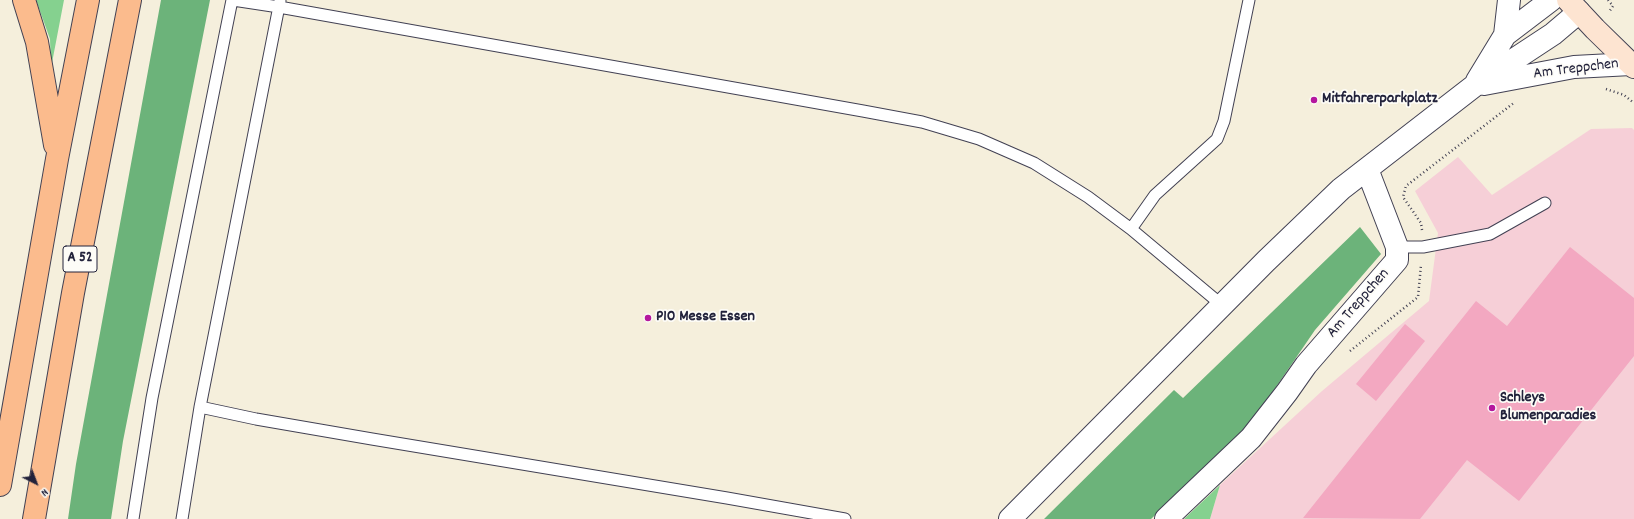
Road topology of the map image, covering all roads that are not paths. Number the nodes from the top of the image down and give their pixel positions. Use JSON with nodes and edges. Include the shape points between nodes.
{"nodes":[{"id":1,"x":24,"y":0,"type":"edge"},
{"id":2,"x":88,"y":0,"type":"edge"},
{"id":3,"x":130,"y":0,"type":"edge"},
{"id":4,"x":232,"y":0,"type":"edge"},
{"id":5,"x":1249,"y":0,"type":"edge"},
{"id":6,"x":1509,"y":0,"type":"edge"},
{"id":7,"x":1551,"y":0,"type":"edge"},
{"id":8,"x":280,"y":3,"type":"edge"},
{"id":9,"x":1573,"y":6,"type":"edge"},
{"id":10,"x":1504,"y":35,"type":"junction"},
{"id":11,"x":1632,"y":66,"type":"edge"},
{"id":12,"x":1474,"y":86,"type":"junction"},
{"id":13,"x":57,"y":158,"type":"junction"},
{"id":14,"x":1367,"y":168,"type":"junction"},
{"id":15,"x":1544,"y":203,"type":"dead end"},
{"id":16,"x":1131,"y":229,"type":"junction"},
{"id":17,"x":1397,"y":247,"type":"junction"},
{"id":18,"x":1223,"y":306,"type":"junction"},
{"id":19,"x":200,"y":407,"type":"junction"},
{"id":20,"x":0,"y":485,"type":"edge"},
{"id":21,"x":34,"y":519,"type":"edge"},
{"id":22,"x":133,"y":519,"type":"edge"},
{"id":23,"x":182,"y":519,"type":"edge"},
{"id":24,"x":845,"y":519,"type":"edge"},
{"id":25,"x":1010,"y":519,"type":"edge"},
{"id":26,"x":1166,"y":519,"type":"edge"}],
"edges":[{"from":1,"to":13,"type":"highway","via":[[37,42]]},
{"from":2,"to":13,"type":"highway","number":"A 52"},
{"from":3,"to":21,"type":"highway","number":"A 52","via":[[73,293]]},
{"from":4,"to":8,"type":"lane"},
{"from":4,"to":22,"type":"lane","via":[[152,398]]},
{"from":5,"to":16,"type":"lane","via":[[1224,122],[1217,139],[1154,195]]},
{"from":6,"to":10,"type":"street","name":"Am Treppchen"},
{"from":7,"to":10,"type":"street","name":"Am Treppchen"},
{"from":8,"to":16,"type":"lane","via":[[922,122],[979,138],[1034,162]]},
{"from":8,"to":19,"type":"lane"},
{"from":9,"to":11,"type":"main road"},
{"from":9,"to":12,"type":"street","name":"Am Treppchen","via":[[1553,34]]},
{"from":10,"to":12,"type":"street","name":"Am Treppchen"},
{"from":11,"to":12,"type":"street","name":"Am Treppchen","via":[[1574,67]]},
{"from":12,"to":14,"type":"street","name":"Am Treppchen"},
{"from":13,"to":20,"type":"highway","number":"A 52"},
{"from":14,"to":17,"type":"street"},
{"from":14,"to":18,"type":"street","name":"Am Treppchen","via":[[1295,233]]},
{"from":15,"to":17,"type":"lane","via":[[1490,234],[1423,247]]},
{"from":16,"to":18,"type":"lane"},
{"from":17,"to":26,"type":"street","name":"Am Treppchen","via":[[1397,260],[1306,365],[1251,438]]},
{"from":18,"to":25,"type":"street","name":"Am Treppchen"},
{"from":19,"to":23,"type":"lane"},
{"from":19,"to":24,"type":"lane","via":[[372,439]]}]}
